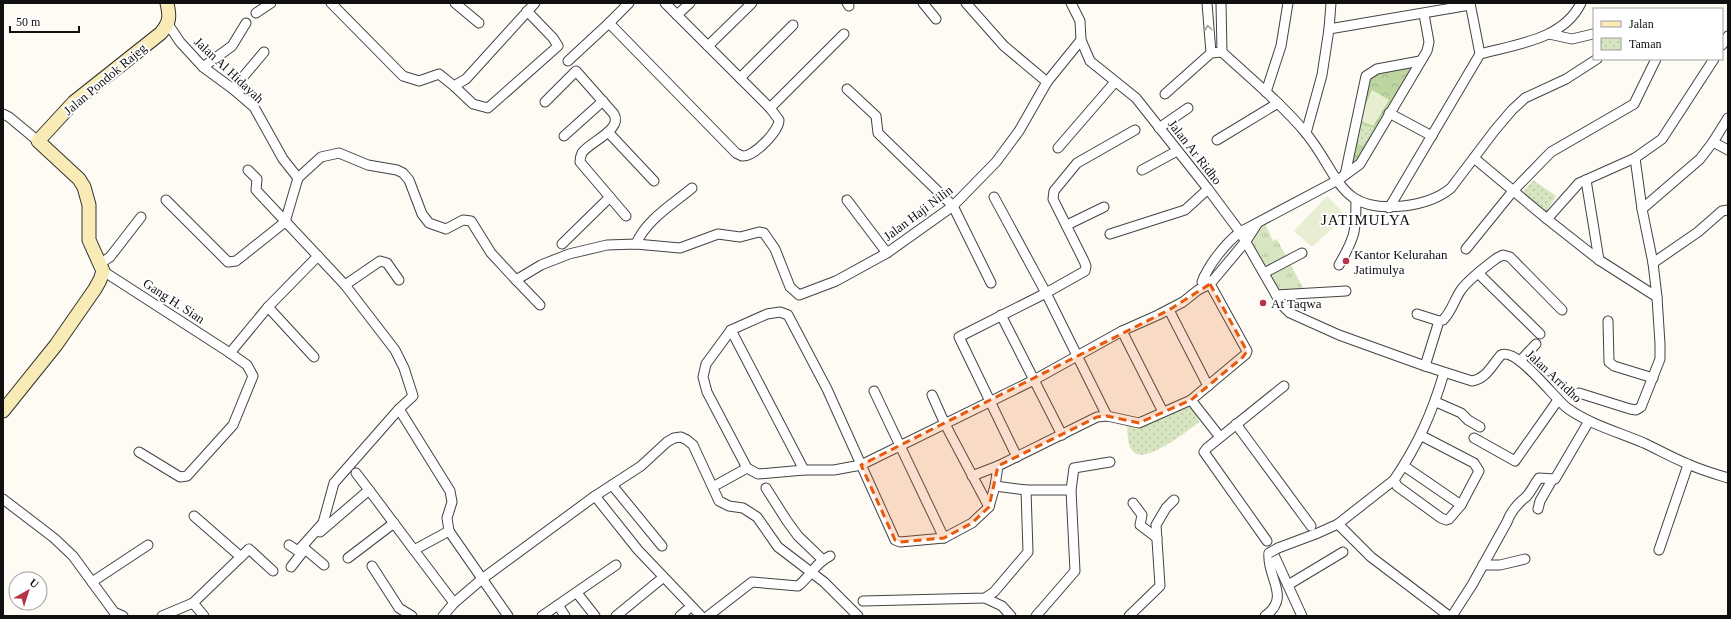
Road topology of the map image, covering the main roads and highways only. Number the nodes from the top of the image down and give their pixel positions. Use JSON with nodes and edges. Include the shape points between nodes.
{"nodes":[{"id":1,"x":168,"y":3,"type":"edge"},
{"id":2,"x":3,"y":411,"type":"edge"}],
"edges":[{"from":1,"to":2,"type":"main road","name":"Jalan Pondok Rajeg","via":[[168,24],[161,33],[74,102],[38,141],[84,187],[89,205],[89,240],[102,267],[100,280],[95,289],[56,345]]}]}
